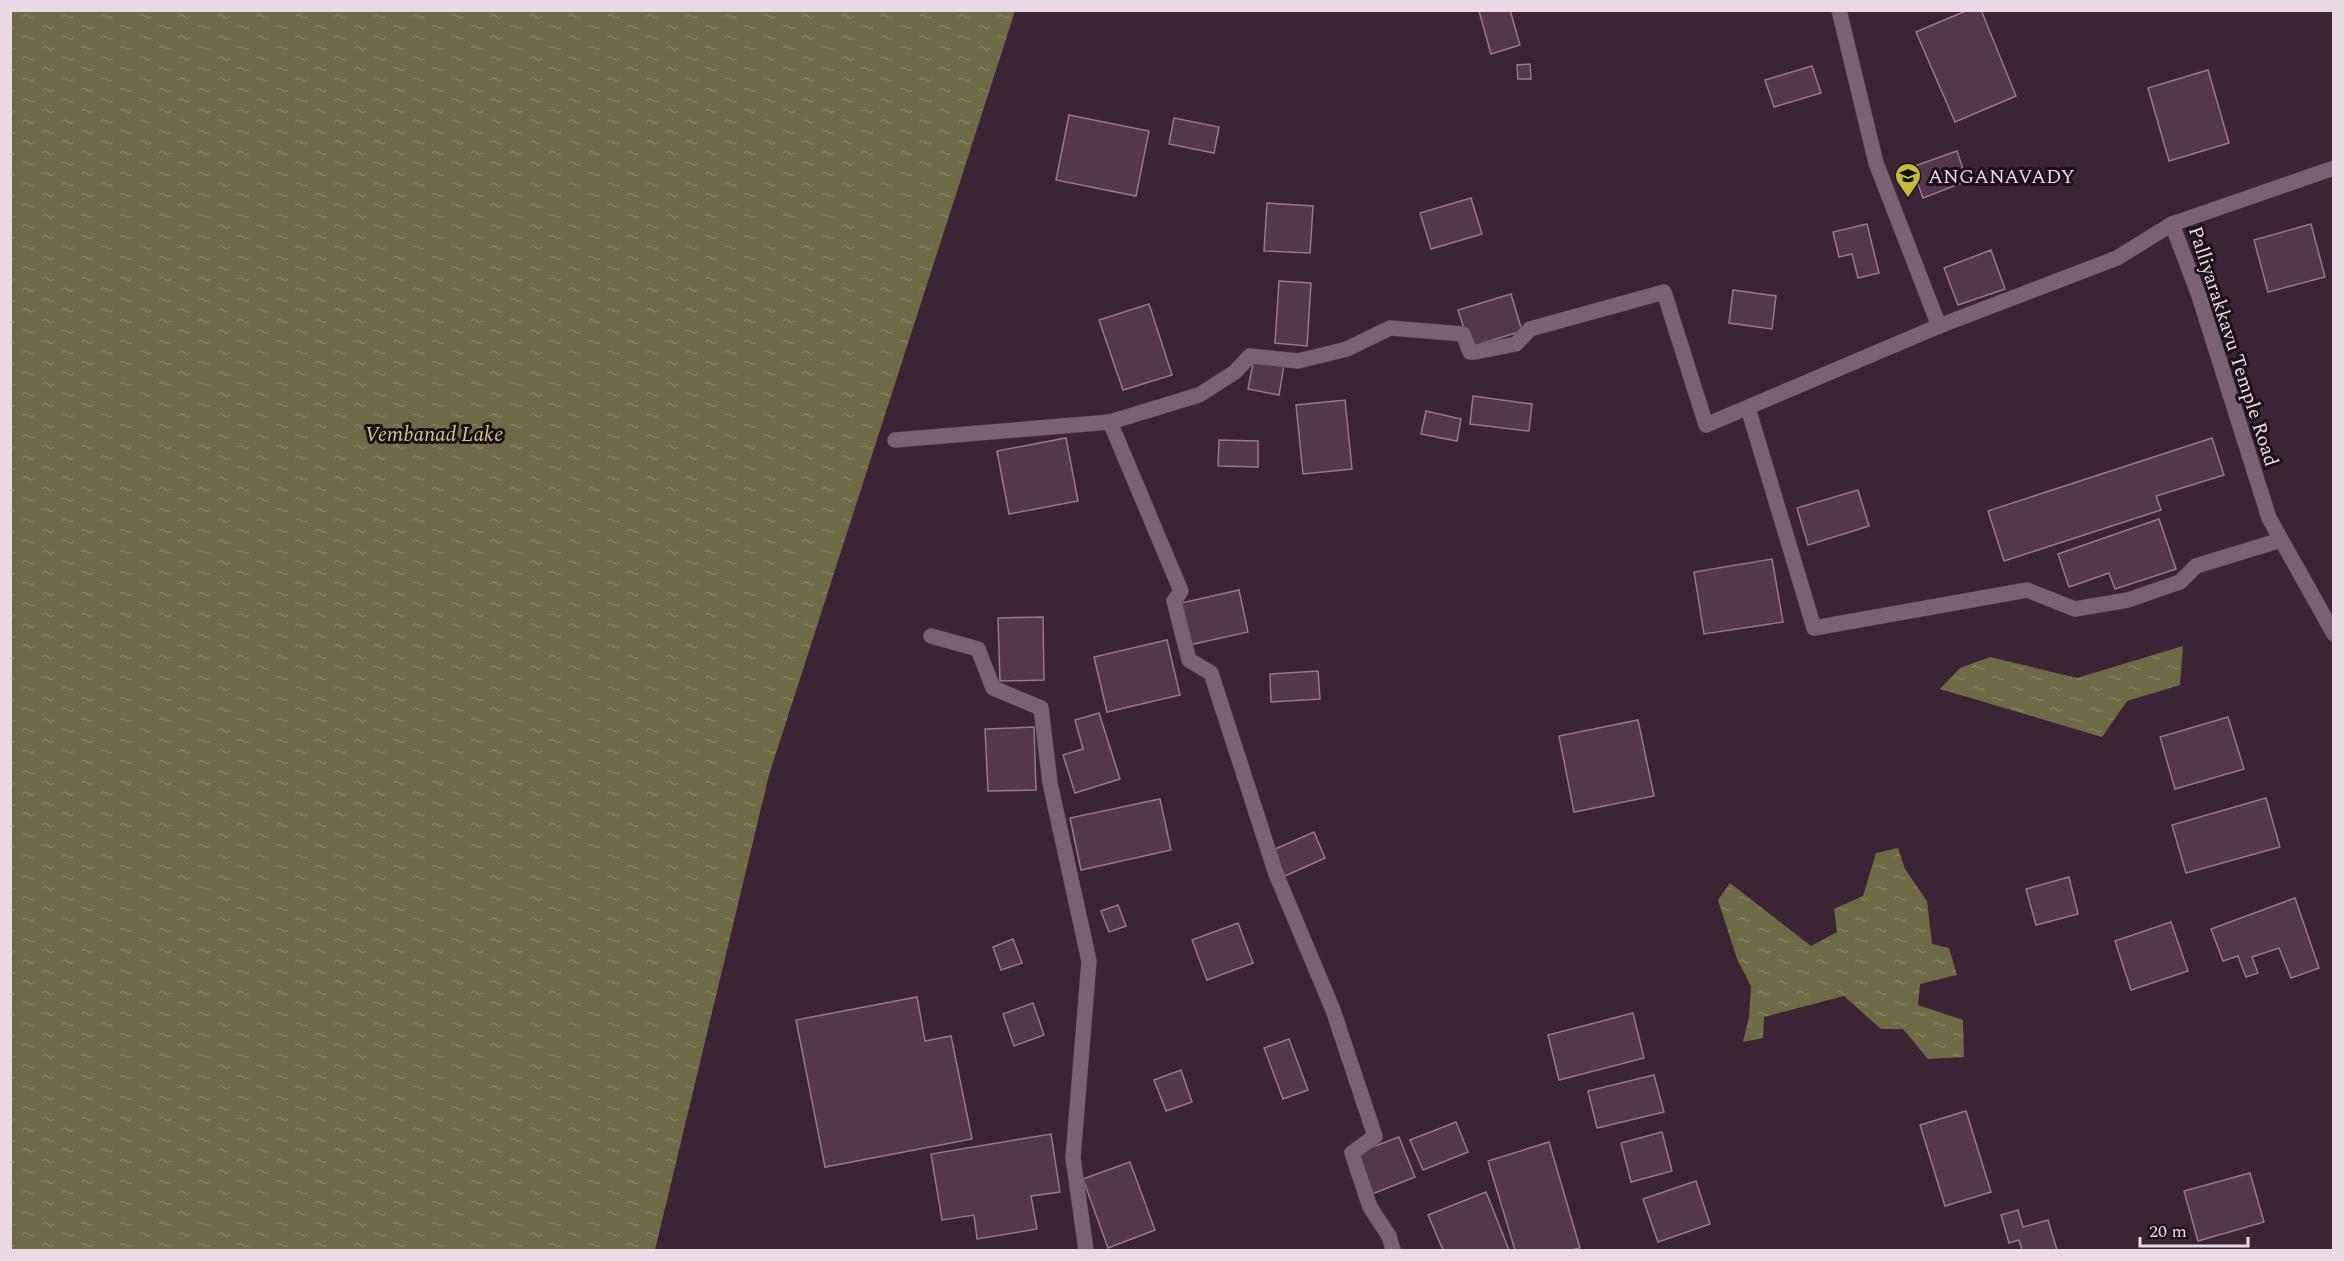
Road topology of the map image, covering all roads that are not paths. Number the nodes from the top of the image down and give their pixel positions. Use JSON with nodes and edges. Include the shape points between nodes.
{"nodes":[{"id":1,"x":1839,"y":10,"type":"edge"},
{"id":2,"x":2334,"y":168,"type":"edge"},
{"id":3,"x":2172,"y":224,"type":"junction"},
{"id":4,"x":1939,"y":326,"type":"junction"},
{"id":5,"x":1748,"y":408,"type":"junction"},
{"id":6,"x":1110,"y":422,"type":"junction"},
{"id":7,"x":896,"y":440,"type":"dead end"},
{"id":8,"x":2281,"y":540,"type":"junction"},
{"id":9,"x":2334,"y":634,"type":"edge"},
{"id":10,"x":931,"y":636,"type":"dead end"},
{"id":11,"x":1086,"y":1251,"type":"edge"},
{"id":12,"x":1393,"y":1251,"type":"edge"}],
"edges":[{"from":1,"to":4,"type":"street","via":[[1876,163]]},
{"from":2,"to":3,"type":"street","name":"Palliyarakkavu Temple Road"},
{"from":3,"to":4,"type":"street","via":[[2116,258]]},
{"from":3,"to":8,"type":"street","name":"Palliyarakkavu Temple Road","via":[[2199,296],[2269,518]]},
{"from":4,"to":5,"type":"street"},
{"from":5,"to":6,"type":"street","via":[[1706,425],[1664,292],[1530,329],[1516,344],[1475,352],[1470,352],[1463,334],[1390,328],[1347,348],[1298,361],[1250,356],[1235,372],[1199,395]]},
{"from":5,"to":8,"type":"street","via":[[1814,628],[2027,590],[2075,609],[2128,600],[2180,582],[2196,566]]},
{"from":6,"to":7,"type":"street"},
{"from":6,"to":12,"type":"street","via":[[1181,591],[1174,602],[1189,660],[1211,673],[1276,874],[1333,1010],[1375,1136],[1352,1153],[1370,1207],[1389,1236]]},
{"from":8,"to":9,"type":"street","name":"Palliyarakkavu Temple Road"},
{"from":10,"to":11,"type":"street","via":[[978,650],[993,688],[1041,708],[1050,783],[1089,961],[1073,1158]]}]}
